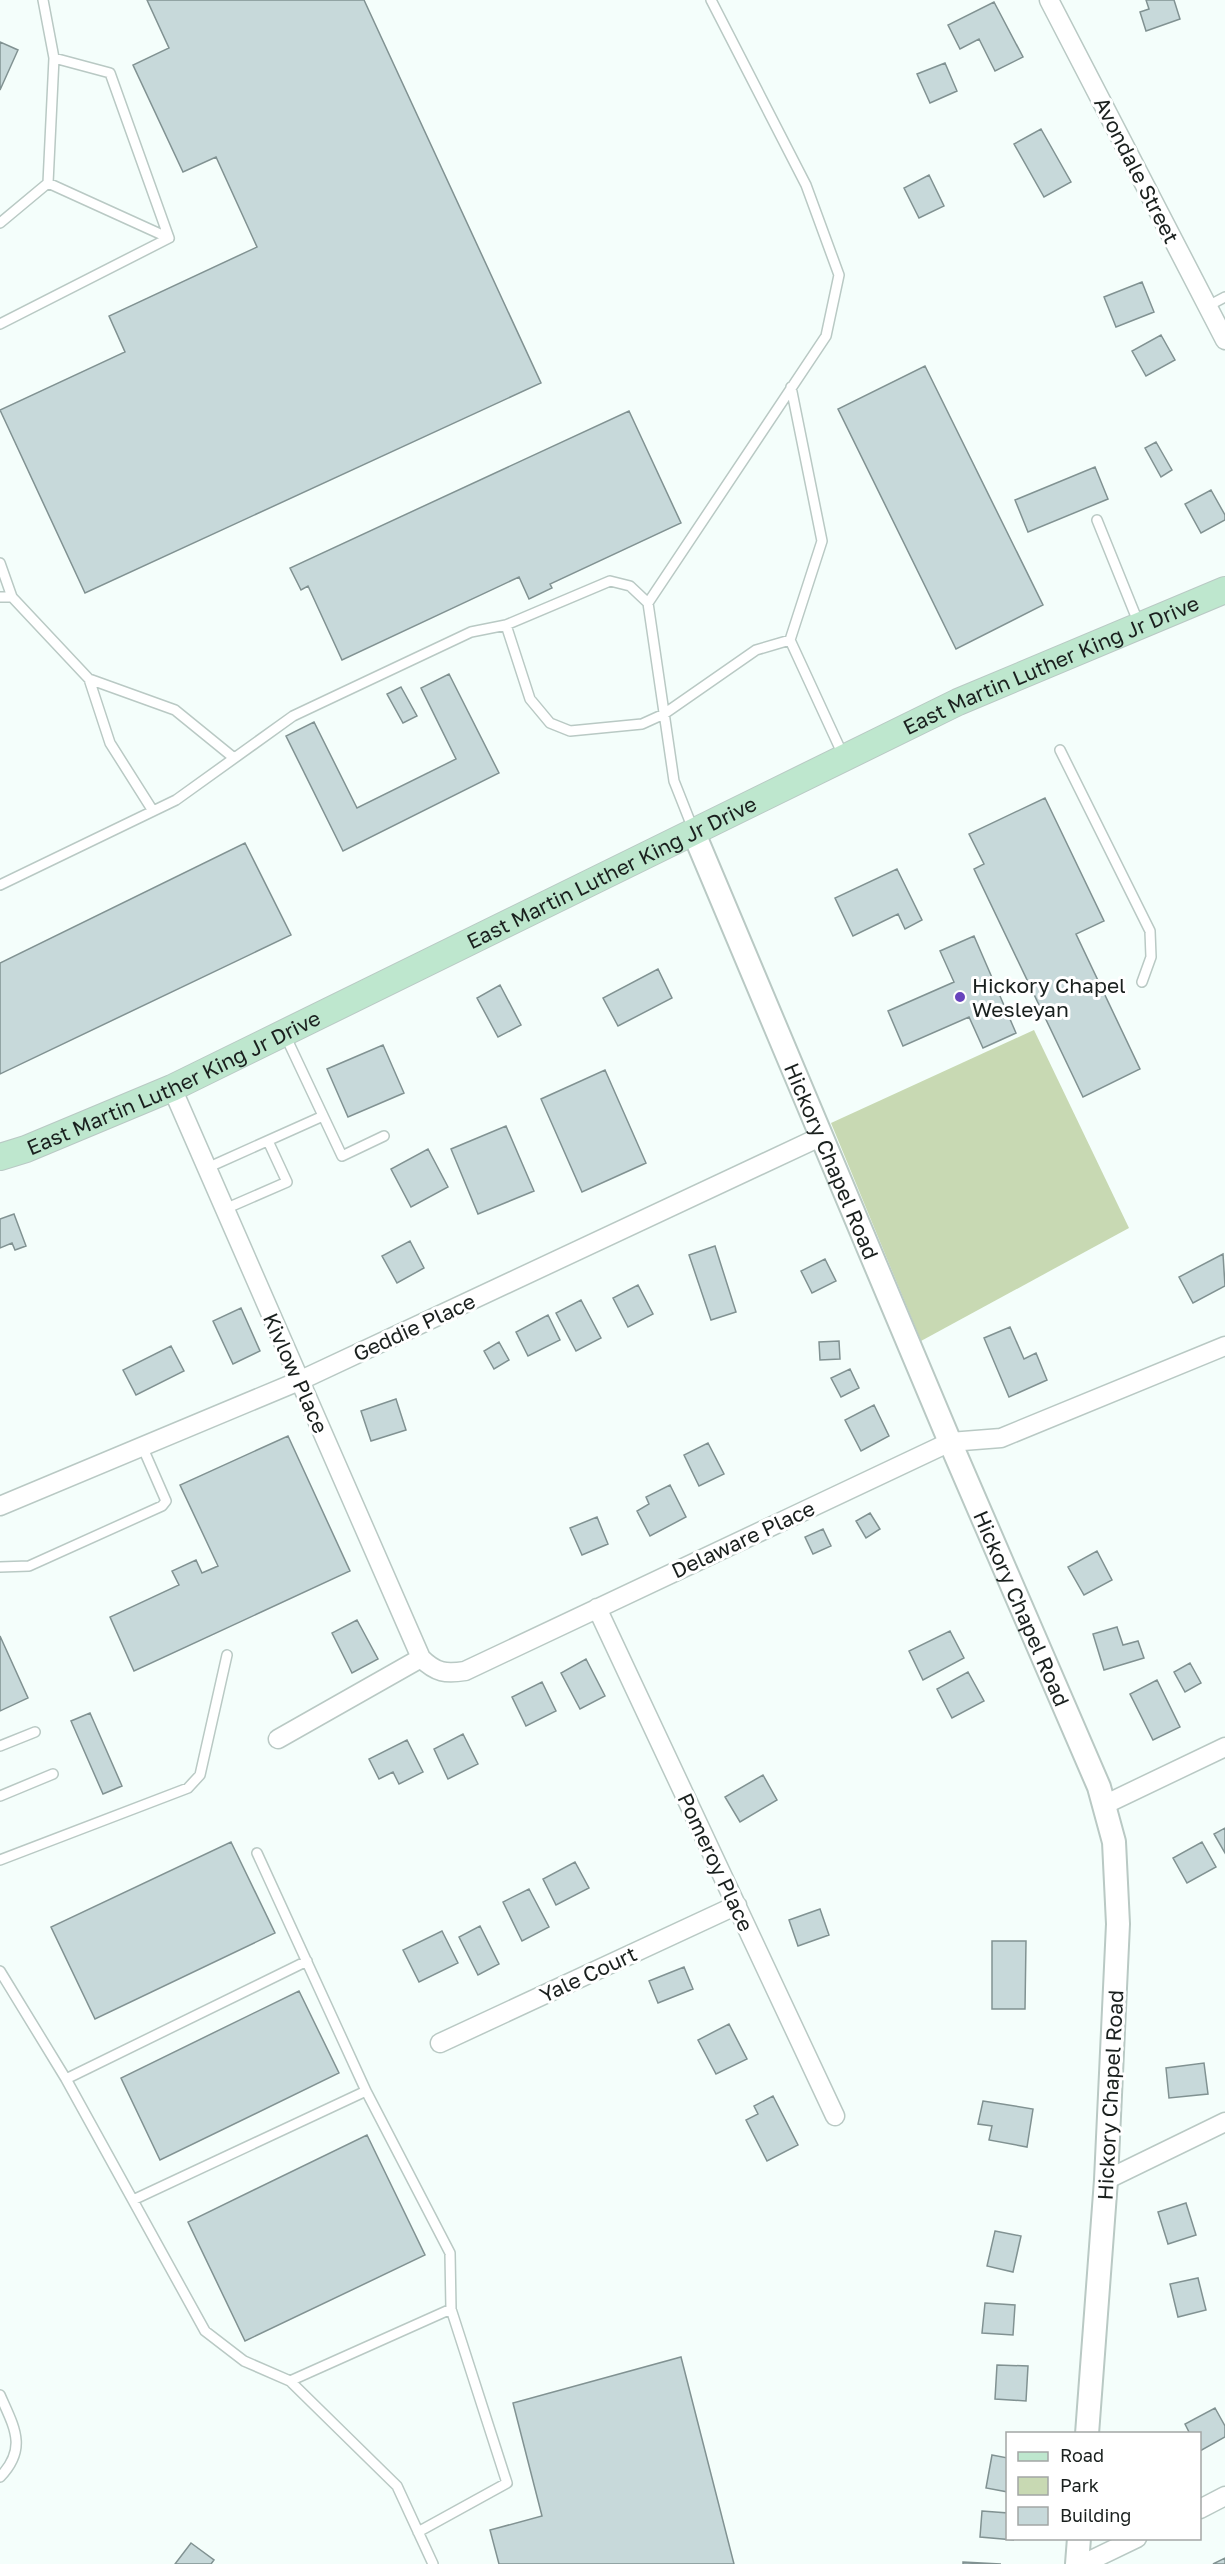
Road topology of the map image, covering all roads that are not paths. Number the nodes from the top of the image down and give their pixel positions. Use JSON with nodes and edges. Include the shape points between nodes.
{"nodes":[{"id":1,"x":43,"y":0,"type":"edge"},
{"id":2,"x":711,"y":0,"type":"edge"},
{"id":3,"x":1049,"y":0,"type":"edge"},
{"id":4,"x":54,"y":58,"type":"junction"},
{"id":5,"x":48,"y":183,"type":"junction"},
{"id":6,"x":0,"y":223,"type":"edge"},
{"id":7,"x":169,"y":238,"type":"junction"},
{"id":8,"x":1225,"y":297,"type":"edge"},
{"id":9,"x":1208,"y":306,"type":"junction"},
{"id":10,"x":0,"y":324,"type":"edge"},
{"id":11,"x":1225,"y":340,"type":"edge"},
{"id":12,"x":791,"y":387,"type":"junction"},
{"id":13,"x":1097,"y":520,"type":"dead end"},
{"id":14,"x":0,"y":563,"type":"edge"},
{"id":15,"x":1225,"y":590,"type":"edge"},
{"id":16,"x":0,"y":597,"type":"edge"},
{"id":17,"x":12,"y":597,"type":"junction"},
{"id":18,"x":648,"y":603,"type":"junction"},
{"id":19,"x":506,"y":625,"type":"junction"},
{"id":20,"x":1140,"y":626,"type":"junction"},
{"id":21,"x":790,"y":640,"type":"junction"},
{"id":22,"x":89,"y":679,"type":"junction"},
{"id":23,"x":664,"y":714,"type":"junction"},
{"id":24,"x":1060,"y":750,"type":"dead end"},
{"id":25,"x":234,"y":758,"type":"junction"},
{"id":26,"x":844,"y":758,"type":"junction"},
{"id":27,"x":153,"y":811,"type":"junction"},
{"id":28,"x":693,"y":831,"type":"junction"},
{"id":29,"x":0,"y":885,"type":"edge"},
{"id":30,"x":1142,"y":982,"type":"dead end"},
{"id":31,"x":284,"y":1033,"type":"junction"},
{"id":32,"x":172,"y":1088,"type":"junction"},
{"id":33,"x":323,"y":1116,"type":"junction"},
{"id":34,"x":384,"y":1136,"type":"dead end"},
{"id":35,"x":822,"y":1136,"type":"junction"},
{"id":36,"x":268,"y":1141,"type":"junction"},
{"id":37,"x":0,"y":1157,"type":"edge"},
{"id":38,"x":207,"y":1168,"type":"junction"},
{"id":39,"x":225,"y":1209,"type":"junction"},
{"id":40,"x":1225,"y":1346,"type":"edge"},
{"id":41,"x":299,"y":1381,"type":"junction"},
{"id":42,"x":950,"y":1442,"type":"junction"},
{"id":43,"x":142,"y":1446,"type":"junction"},
{"id":44,"x":0,"y":1506,"type":"edge"},
{"id":45,"x":0,"y":1567,"type":"edge"},
{"id":46,"x":597,"y":1608,"type":"junction"},
{"id":47,"x":226,"y":1655,"type":"dead end"},
{"id":48,"x":421,"y":1658,"type":"junction"},
{"id":49,"x":34,"y":1732,"type":"dead end"},
{"id":50,"x":278,"y":1739,"type":"dead end"},
{"id":51,"x":0,"y":1746,"type":"edge"},
{"id":52,"x":1225,"y":1747,"type":"edge"},
{"id":53,"x":53,"y":1774,"type":"dead end"},
{"id":54,"x":0,"y":1796,"type":"edge"},
{"id":55,"x":1104,"y":1805,"type":"junction"},
{"id":56,"x":257,"y":1853,"type":"dead end"},
{"id":57,"x":0,"y":1860,"type":"edge"},
{"id":58,"x":737,"y":1905,"type":"junction"},
{"id":59,"x":307,"y":1961,"type":"junction"},
{"id":60,"x":0,"y":1971,"type":"edge"},
{"id":61,"x":440,"y":2043,"type":"dead end"},
{"id":62,"x":66,"y":2079,"type":"junction"},
{"id":63,"x":366,"y":2091,"type":"junction"},
{"id":64,"x":835,"y":2116,"type":"dead end"},
{"id":65,"x":1225,"y":2122,"type":"edge"},
{"id":66,"x":1106,"y":2180,"type":"junction"},
{"id":67,"x":133,"y":2200,"type":"junction"},
{"id":68,"x":451,"y":2309,"type":"junction"},
{"id":69,"x":290,"y":2381,"type":"junction"},
{"id":70,"x":0,"y":2395,"type":"edge"},
{"id":71,"x":1087,"y":2432,"type":"edge"},
{"id":72,"x":0,"y":2477,"type":"edge"},
{"id":73,"x":1225,"y":2496,"type":"edge"},
{"id":74,"x":1201,"y":2508,"type":"edge"},
{"id":75,"x":418,"y":2532,"type":"junction"},
{"id":76,"x":1079,"y":2540,"type":"edge"},
{"id":77,"x":1133,"y":2540,"type":"edge"},
{"id":78,"x":433,"y":2564,"type":"edge"},
{"id":79,"x":1077,"y":2564,"type":"edge"},
{"id":80,"x":1083,"y":2564,"type":"edge"}],
"edges":[{"from":1,"to":4,"type":"lane"},
{"from":2,"to":12,"type":"lane","via":[[806,185],[839,275],[826,336]]},
{"from":3,"to":9,"type":"street","name":"Avondale Street"},
{"from":4,"to":5,"type":"lane"},
{"from":4,"to":7,"type":"lane","via":[[110,73]]},
{"from":5,"to":6,"type":"lane"},
{"from":5,"to":7,"type":"lane"},
{"from":7,"to":10,"type":"lane"},
{"from":8,"to":9,"type":"lane"},
{"from":9,"to":11,"type":"street","name":"Avondale Street"},
{"from":12,"to":18,"type":"lane"},
{"from":12,"to":21,"type":"lane","via":[[822,541]]},
{"from":13,"to":20,"type":"lane"},
{"from":14,"to":17,"type":"lane"},
{"from":15,"to":20,"type":"main road","name":"East Martin Luther King Jr Drive"},
{"from":16,"to":17,"type":"lane"},
{"from":17,"to":22,"type":"lane"},
{"from":18,"to":19,"type":"lane","via":[[630,586],[610,581]]},
{"from":18,"to":23,"type":"lane"},
{"from":19,"to":23,"type":"lane","via":[[530,699],[550,723],[570,731],[642,724]]},
{"from":19,"to":25,"type":"lane","via":[[471,632],[293,716]]},
{"from":20,"to":26,"type":"main road","name":"East Martin Luther King Jr Drive","via":[[958,702]]},
{"from":21,"to":23,"type":"lane","via":[[756,650]]},
{"from":21,"to":26,"type":"lane"},
{"from":22,"to":25,"type":"lane","via":[[175,710]]},
{"from":22,"to":27,"type":"lane","via":[[110,743]]},
{"from":23,"to":28,"type":"lane","via":[[674,781]]},
{"from":24,"to":30,"type":"lane","via":[[1150,930],[1151,957]]},
{"from":25,"to":27,"type":"lane","via":[[176,800]]},
{"from":26,"to":28,"type":"main road","name":"East Martin Luther King Jr Drive"},
{"from":27,"to":29,"type":"lane"},
{"from":28,"to":31,"type":"main road","name":"East Martin Luther King Jr Drive"},
{"from":28,"to":35,"type":"street","name":"Hickory Chapel Road"},
{"from":31,"to":32,"type":"main road","name":"East Martin Luther King Jr Drive"},
{"from":31,"to":33,"type":"lane"},
{"from":32,"to":37,"type":"main road","name":"East Martin Luther King Jr Drive"},
{"from":32,"to":38,"type":"street","name":"Kivlow Place"},
{"from":33,"to":34,"type":"lane","via":[[342,1156]]},
{"from":33,"to":36,"type":"lane"},
{"from":35,"to":41,"type":"street","name":"Geddie Place"},
{"from":35,"to":42,"type":"street","name":"Hickory Chapel Road"},
{"from":36,"to":38,"type":"lane"},
{"from":36,"to":39,"type":"lane","via":[[287,1182]]},
{"from":38,"to":39,"type":"street","name":"Kivlow Place"},
{"from":39,"to":41,"type":"street","name":"Kivlow Place"},
{"from":40,"to":42,"type":"street","name":"Delaware Place","via":[[1001,1438]]},
{"from":41,"to":43,"type":"street","name":"Geddie Place"},
{"from":41,"to":48,"type":"street","name":"Kivlow Place"},
{"from":42,"to":46,"type":"street","name":"Delaware Place"},
{"from":42,"to":55,"type":"street","name":"Hickory Chapel Road"},
{"from":43,"to":44,"type":"street","name":"Geddie Place"},
{"from":43,"to":45,"type":"lane","via":[[165,1501],[162,1506],[29,1566]]},
{"from":46,"to":48,"type":"street","name":"Delaware Place","via":[[465,1671],[445,1674]]},
{"from":46,"to":58,"type":"street","name":"Pomeroy Place"},
{"from":47,"to":57,"type":"lane","via":[[200,1775],[188,1788]]},
{"from":48,"to":50,"type":"street"},
{"from":49,"to":51,"type":"lane"},
{"from":52,"to":55,"type":"street"},
{"from":53,"to":54,"type":"lane"},
{"from":55,"to":66,"type":"street","name":"Hickory Chapel Road","via":[[1114,1842],[1118,1924]]},
{"from":56,"to":59,"type":"lane"},
{"from":58,"to":61,"type":"street","name":"Yale Court"},
{"from":58,"to":64,"type":"street","name":"Pomeroy Place"},
{"from":59,"to":62,"type":"lane"},
{"from":59,"to":63,"type":"lane"},
{"from":60,"to":62,"type":"lane"},
{"from":62,"to":67,"type":"lane"},
{"from":63,"to":67,"type":"lane"},
{"from":63,"to":68,"type":"lane","via":[[450,2253]]},
{"from":65,"to":66,"type":"street"},
{"from":66,"to":71,"type":"street","name":"Hickory Chapel Road"},
{"from":67,"to":69,"type":"lane","via":[[206,2331],[244,2361]]},
{"from":68,"to":69,"type":"lane"},
{"from":68,"to":75,"type":"lane","via":[[507,2483]]},
{"from":69,"to":75,"type":"lane","via":[[397,2486]]},
{"from":70,"to":72,"type":"lane","via":[[15,2428],[18,2451]]},
{"from":73,"to":74,"type":"street"},
{"from":75,"to":78,"type":"lane"},
{"from":76,"to":79,"type":"street"},
{"from":77,"to":80,"type":"street"}]}
